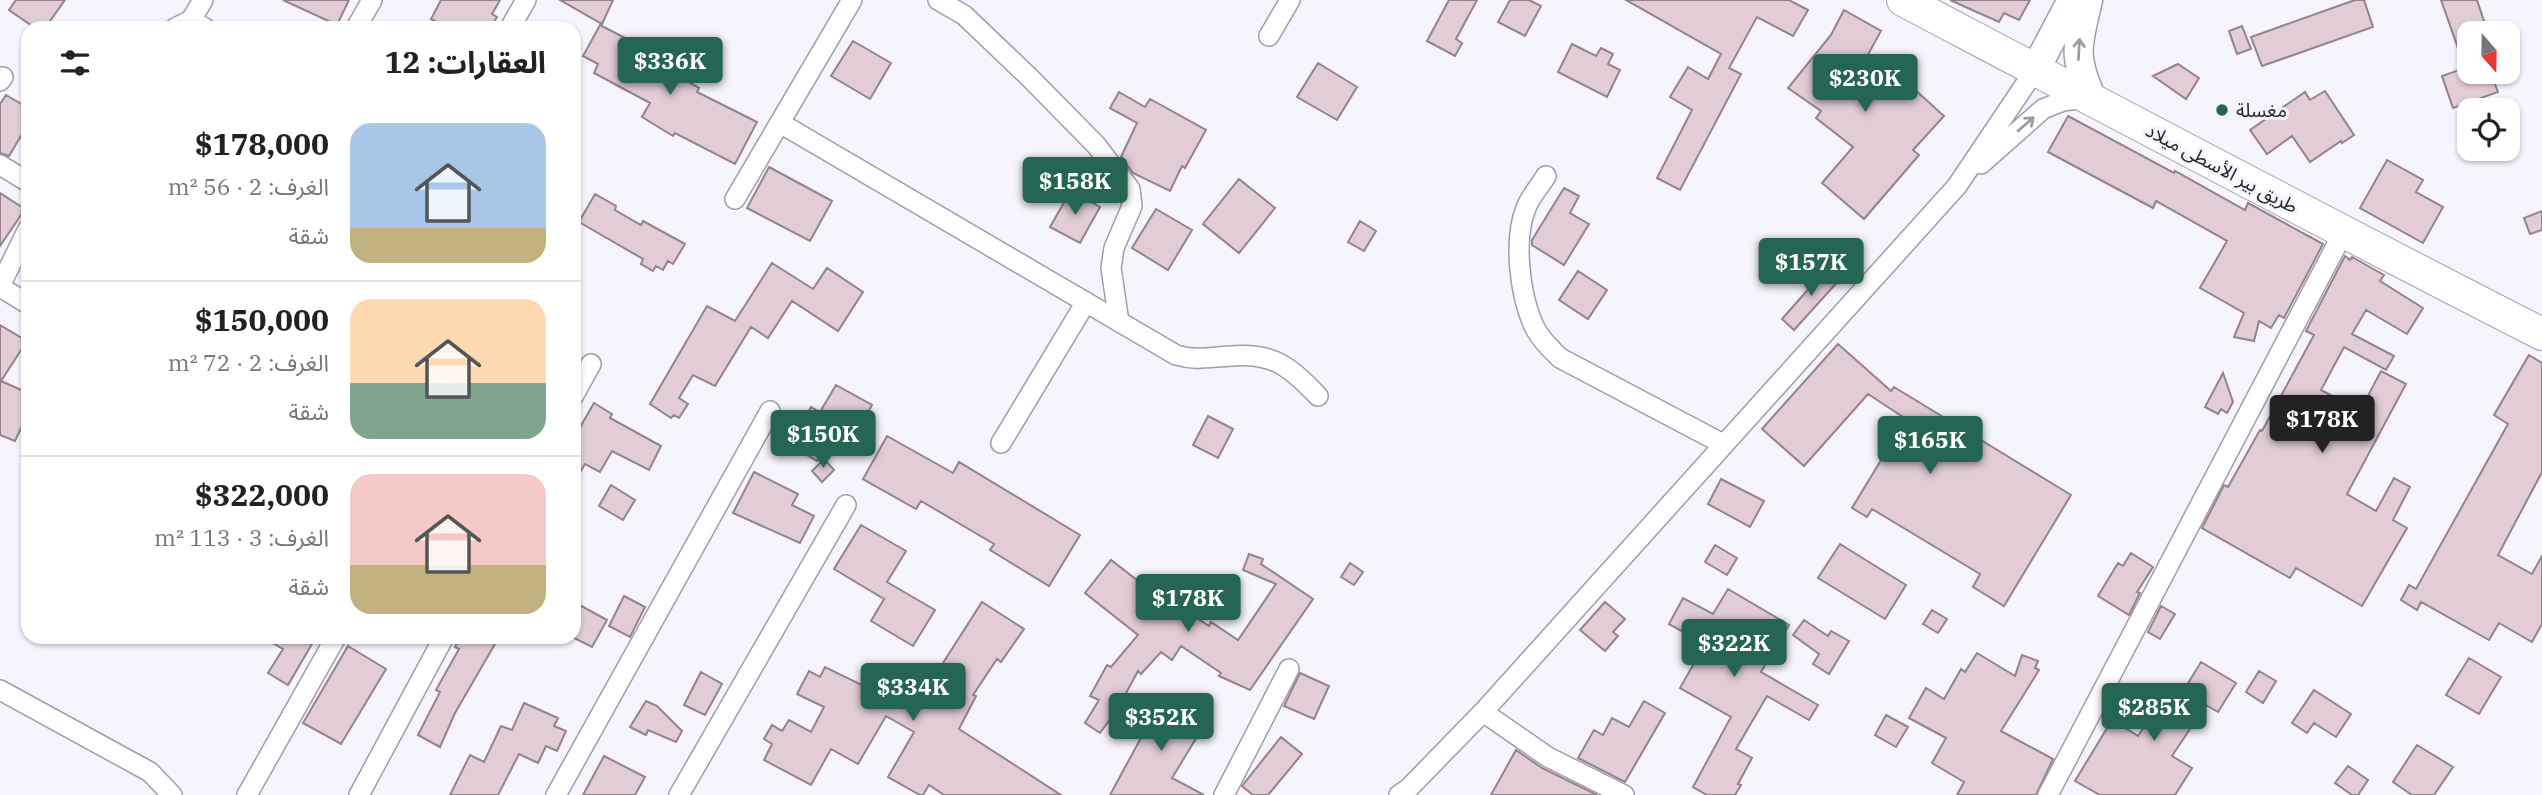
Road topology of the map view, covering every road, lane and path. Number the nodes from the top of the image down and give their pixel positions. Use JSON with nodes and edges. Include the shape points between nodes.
{"nodes":[{"id":1,"x":202,"y":0,"type":"edge"},
{"id":2,"x":372,"y":0,"type":"edge"},
{"id":3,"x":526,"y":0,"type":"edge"},
{"id":4,"x":852,"y":0,"type":"edge"},
{"id":5,"x":937,"y":0,"type":"edge"},
{"id":6,"x":1290,"y":0,"type":"edge"},
{"id":7,"x":1903,"y":0,"type":"edge"},
{"id":8,"x":2072,"y":0,"type":"edge"},
{"id":9,"x":2088,"y":0,"type":"edge"},
{"id":10,"x":193,"y":21,"type":"edge"},
{"id":11,"x":360,"y":21,"type":"edge"},
{"id":12,"x":514,"y":21,"type":"edge"},
{"id":13,"x":1269,"y":36,"type":"dead end"},
{"id":14,"x":2035,"y":69,"type":"junction"},
{"id":15,"x":2091,"y":97,"type":"junction"},
{"id":16,"x":780,"y":123,"type":"junction"},
{"id":17,"x":0,"y":165,"type":"edge"},
{"id":18,"x":1546,"y":176,"type":"dead end"},
{"id":19,"x":21,"y":178,"type":"edge"},
{"id":20,"x":1957,"y":186,"type":"junction"},
{"id":21,"x":734,"y":200,"type":"dead end"},
{"id":22,"x":2343,"y":233,"type":"junction"},
{"id":23,"x":21,"y":243,"type":"edge"},
{"id":24,"x":0,"y":286,"type":"edge"},
{"id":25,"x":21,"y":300,"type":"edge"},
{"id":26,"x":1086,"y":302,"type":"junction"},
{"id":27,"x":1119,"y":321,"type":"junction"},
{"id":28,"x":2542,"y":334,"type":"edge"},
{"id":29,"x":591,"y":364,"type":"dead end"},
{"id":30,"x":581,"y":383,"type":"edge"},
{"id":31,"x":1318,"y":396,"type":"dead end"},
{"id":32,"x":770,"y":411,"type":"dead end"},
{"id":33,"x":1001,"y":443,"type":"dead end"},
{"id":34,"x":1723,"y":444,"type":"junction"},
{"id":35,"x":846,"y":505,"type":"dead end"},
{"id":36,"x":332,"y":644,"type":"edge"},
{"id":37,"x":440,"y":644,"type":"edge"},
{"id":38,"x":1289,"y":669,"type":"dead end"},
{"id":39,"x":0,"y":690,"type":"edge"},
{"id":40,"x":1483,"y":712,"type":"junction"},
{"id":41,"x":1410,"y":793,"type":"edge"},
{"id":42,"x":172,"y":795,"type":"edge"},
{"id":43,"x":247,"y":795,"type":"edge"},
{"id":44,"x":359,"y":795,"type":"edge"},
{"id":45,"x":556,"y":795,"type":"edge"},
{"id":46,"x":679,"y":795,"type":"edge"},
{"id":47,"x":1224,"y":795,"type":"edge"},
{"id":48,"x":1624,"y":795,"type":"edge"},
{"id":49,"x":2048,"y":795,"type":"edge"}],
"edges":[{"from":1,"to":10,"type":"street"},
{"from":2,"to":11,"type":"street"},
{"from":3,"to":12,"type":"street"},
{"from":4,"to":16,"type":"street"},
{"from":5,"to":27,"type":"street","via":[[964,15],[1030,77],[1096,145],[1130,189],[1132,206],[1114,248],[1111,268]]},
{"from":6,"to":13,"type":"street"},
{"from":7,"to":14,"type":"main road","name":"طريق بير الأسطى ميلاد"},
{"from":8,"to":14,"type":"main road"},
{"from":15,"to":9,"type":"main road","one_way":true,"via":[[2077,51]]},
{"from":14,"to":15,"type":"main road","name":"طريق بير الأسطى ميلاد"},
{"from":14,"to":20,"type":"street"},
{"from":20,"to":15,"type":"street","one_way":true,"via":[[2043,109]]},
{"from":15,"to":22,"type":"main road","name":"طريق بير الأسطى ميلاد"},
{"from":16,"to":21,"type":"street"},
{"from":16,"to":26,"type":"street"},
{"from":17,"to":19,"type":"street"},
{"from":18,"to":34,"type":"street","via":[[1525,208],[1518,255],[1524,298],[1541,338],[1560,358]]},
{"from":20,"to":34,"type":"street"},
{"from":22,"to":28,"type":"main road","name":"طريق بير الأسطى ميلاد"},
{"from":22,"to":49,"type":"street"},
{"from":23,"to":24,"type":"street"},
{"from":24,"to":25,"type":"street"},
{"from":26,"to":27,"type":"street"},
{"from":26,"to":33,"type":"street"},
{"from":27,"to":31,"type":"street","via":[[1176,355],[1193,360],[1233,355],[1269,358],[1296,374]]},
{"from":29,"to":30,"type":"street"},
{"from":32,"to":45,"type":"street"},
{"from":34,"to":40,"type":"street"},
{"from":35,"to":46,"type":"street"},
{"from":36,"to":43,"type":"street"},
{"from":37,"to":44,"type":"street"},
{"from":38,"to":47,"type":"street"},
{"from":39,"to":42,"type":"street","via":[[150,772]]},
{"from":40,"to":41,"type":"street"},
{"from":40,"to":48,"type":"street","via":[[1548,757]]}]}
